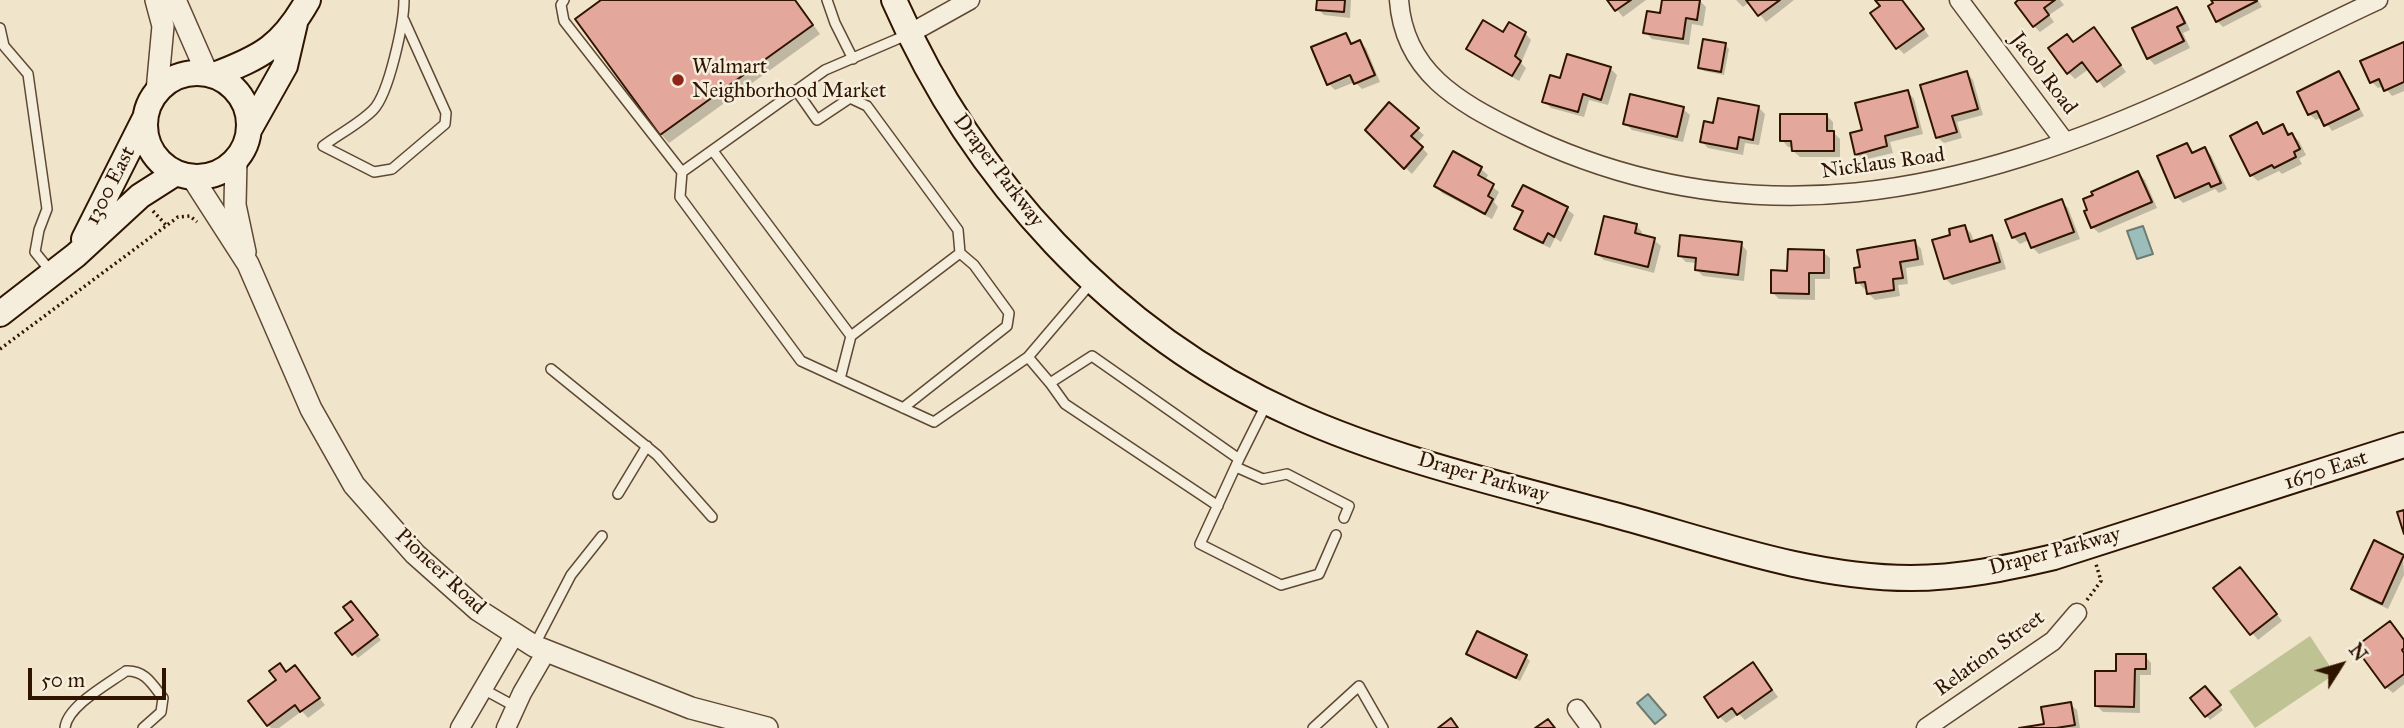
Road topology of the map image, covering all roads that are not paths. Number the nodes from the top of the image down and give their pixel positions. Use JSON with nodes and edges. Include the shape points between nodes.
{"nodes":[{"id":1,"x":156,"y":0,"type":"edge"},
{"id":2,"x":175,"y":0,"type":"edge"},
{"id":3,"x":308,"y":0,"type":"edge"},
{"id":4,"x":404,"y":0,"type":"edge"},
{"id":5,"x":564,"y":0,"type":"edge"},
{"id":6,"x":827,"y":0,"type":"edge"},
{"id":7,"x":894,"y":0,"type":"edge"},
{"id":8,"x":970,"y":0,"type":"edge"},
{"id":9,"x":1399,"y":0,"type":"edge"},
{"id":10,"x":1959,"y":0,"type":"edge"},
{"id":11,"x":2378,"y":0,"type":"edge"},
{"id":12,"x":404,"y":20,"type":"junction"},
{"id":13,"x":295,"y":23,"type":"junction"},
{"id":14,"x":0,"y":28,"type":"edge"},
{"id":15,"x":909,"y":34,"type":"junction"},
{"id":16,"x":853,"y":59,"type":"junction"},
{"id":17,"x":211,"y":74,"type":"junction"},
{"id":18,"x":796,"y":90,"type":"junction"},
{"id":19,"x":157,"y":91,"type":"junction"},
{"id":20,"x":145,"y":117,"type":"junction"},
{"id":21,"x":249,"y":130,"type":"junction"},
{"id":22,"x":2065,"y":142,"type":"junction"},
{"id":23,"x":713,"y":151,"type":"junction"},
{"id":24,"x":236,"y":159,"type":"junction"},
{"id":25,"x":682,"y":172,"type":"junction"},
{"id":26,"x":184,"y":175,"type":"junction"},
{"id":27,"x":960,"y":253,"type":"junction"},
{"id":28,"x":76,"y":255,"type":"junction"},
{"id":29,"x":248,"y":264,"type":"junction"},
{"id":30,"x":53,"y":274,"type":"junction"},
{"id":31,"x":1092,"y":281,"type":"junction"},
{"id":32,"x":0,"y":314,"type":"edge"},
{"id":33,"x":851,"y":336,"type":"junction"},
{"id":34,"x":1028,"y":357,"type":"junction"},
{"id":35,"x":551,"y":369,"type":"dead end"},
{"id":36,"x":840,"y":379,"type":"junction"},
{"id":37,"x":1050,"y":383,"type":"junction"},
{"id":38,"x":1268,"y":401,"type":"junction"},
{"id":39,"x":903,"y":408,"type":"junction"},
{"id":40,"x":2404,"y":445,"type":"edge"},
{"id":41,"x":647,"y":446,"type":"junction"},
{"id":42,"x":1238,"y":463,"type":"junction"},
{"id":43,"x":618,"y":494,"type":"dead end"},
{"id":44,"x":2248,"y":495,"type":"joint"},
{"id":45,"x":1218,"y":506,"type":"junction"},
{"id":46,"x":712,"y":517,"type":"dead end"},
{"id":47,"x":1344,"y":518,"type":"dead end"},
{"id":48,"x":1336,"y":535,"type":"dead end"},
{"id":49,"x":602,"y":536,"type":"dead end"},
{"id":50,"x":2077,"y":613,"type":"road end"},
{"id":51,"x":515,"y":634,"type":"junction"},
{"id":52,"x":540,"y":648,"type":"junction"},
{"id":53,"x":483,"y":689,"type":"junction"},
{"id":54,"x":516,"y":707,"type":"junction"},
{"id":55,"x":1577,"y":709,"type":"dead end"},
{"id":56,"x":65,"y":728,"type":"edge"},
{"id":57,"x":143,"y":728,"type":"edge"},
{"id":58,"x":460,"y":728,"type":"edge"},
{"id":59,"x":506,"y":728,"type":"edge"},
{"id":60,"x":767,"y":728,"type":"edge"},
{"id":61,"x":1313,"y":728,"type":"edge"},
{"id":62,"x":1383,"y":728,"type":"edge"},
{"id":63,"x":1591,"y":728,"type":"edge"},
{"id":64,"x":1926,"y":728,"type":"edge"}],
"edges":[{"from":1,"to":19,"type":"street","via":[[163,26]]},
{"from":2,"to":17,"type":"street"},
{"from":3,"to":13,"type":"main road"},
{"from":4,"to":12,"type":"lane"},
{"from":5,"to":25,"type":"lane","via":[[564,21]]},
{"from":6,"to":16,"type":"lane"},
{"from":7,"to":15,"type":"main road","name":"Draper Parkway"},
{"from":8,"to":15,"type":"street"},
{"from":9,"to":22,"type":"street","name":"Nicklaus Road","via":[[1406,38],[1423,68],[1439,84],[1490,118],[1626,174],[1763,197],[1858,194],[1961,176]]},
{"from":10,"to":22,"type":"street","name":"Jacob Road"},
{"from":11,"to":22,"type":"street","name":"Nicklaus Road","via":[[2189,91]]},
{"from":12,"to":12,"type":"lane","via":[[381,100],[323,146],[374,172],[392,169],[445,124],[446,113]]},
{"from":13,"to":17,"type":"main road","via":[[268,51]]},
{"from":13,"to":21,"type":"main road","via":[[285,66]]},
{"from":14,"to":30,"type":"lane","via":[[4,46],[28,74],[47,209],[35,252]]},
{"from":15,"to":16,"type":"lane"},
{"from":15,"to":31,"type":"main road","name":"Draper Parkway","via":[[941,93],[996,174]]},
{"from":16,"to":18,"type":"lane","via":[[825,70]]},
{"from":17,"to":19,"type":"main road","via":[[189,73],[171,79]]},
{"from":17,"to":21,"type":"main road","via":[[234,87],[247,107]]},
{"from":18,"to":23,"type":"lane"},
{"from":18,"to":27,"type":"lane","via":[[817,120],[850,98],[867,106],[958,230]]},
{"from":19,"to":20,"type":"main road"},
{"from":20,"to":26,"type":"main road","via":[[147,139],[158,159]]},
{"from":20,"to":28,"type":"main road","name":"1300 East"},
{"from":21,"to":24,"type":"main road"},
{"from":23,"to":25,"type":"lane"},
{"from":23,"to":33,"type":"lane"},
{"from":24,"to":26,"type":"main road","via":[[211,175]]},
{"from":24,"to":29,"type":"street","name":"Pioneer Road","via":[[236,205]]},
{"from":25,"to":36,"type":"lane","via":[[680,197],[801,361]]},
{"from":26,"to":28,"type":"main road","name":"1300 East","via":[[140,195]]},
{"from":26,"to":29,"type":"street","name":"Pioneer Road"},
{"from":27,"to":33,"type":"lane"},
{"from":27,"to":39,"type":"lane","via":[[1009,313],[1007,326]]},
{"from":28,"to":30,"type":"main road","name":"1300 East"},
{"from":29,"to":51,"type":"street","name":"Pioneer Road","via":[[311,409],[354,485],[415,554],[478,610]]},
{"from":30,"to":32,"type":"main road","name":"1300 East"},
{"from":31,"to":34,"type":"lane"},
{"from":31,"to":38,"type":"main road","name":"Draper Parkway","via":[[1164,341]]},
{"from":33,"to":36,"type":"lane"},
{"from":34,"to":37,"type":"lane"},
{"from":34,"to":39,"type":"lane","via":[[934,422]]},
{"from":35,"to":41,"type":"lane"},
{"from":36,"to":39,"type":"lane"},
{"from":37,"to":42,"type":"lane","via":[[1092,355]]},
{"from":37,"to":45,"type":"lane","via":[[1065,404]]},
{"from":38,"to":42,"type":"lane"},
{"from":38,"to":44,"type":"main road","name":"Draper Parkway","via":[[1385,450],[1780,560],[1870,577],[1955,576],[2004,569]]},
{"from":40,"to":44,"type":"main road","name":"1670 East"},
{"from":41,"to":43,"type":"lane"},
{"from":41,"to":46,"type":"lane"},
{"from":42,"to":45,"type":"lane"},
{"from":42,"to":47,"type":"lane","via":[[1263,479],[1287,474],[1349,506]]},
{"from":45,"to":48,"type":"lane","via":[[1200,544],[1281,585],[1319,574]]},
{"from":49,"to":52,"type":"lane","via":[[571,575]]},
{"from":50,"to":64,"type":"street","name":"Relation Street","via":[[2053,641]]},
{"from":51,"to":52,"type":"street","name":"Pioneer Road"},
{"from":51,"to":53,"type":"street"},
{"from":52,"to":54,"type":"street"},
{"from":52,"to":60,"type":"street","name":"Pioneer Road","via":[[691,708]]},
{"from":53,"to":54,"type":"lane"},
{"from":53,"to":58,"type":"street"},
{"from":54,"to":59,"type":"street"},
{"from":55,"to":63,"type":"street"},
{"from":56,"to":57,"type":"lane","via":[[74,709],[126,671],[135,671],[143,673],[163,698],[161,712]]},
{"from":61,"to":62,"type":"lane","via":[[1359,686]]}]}
